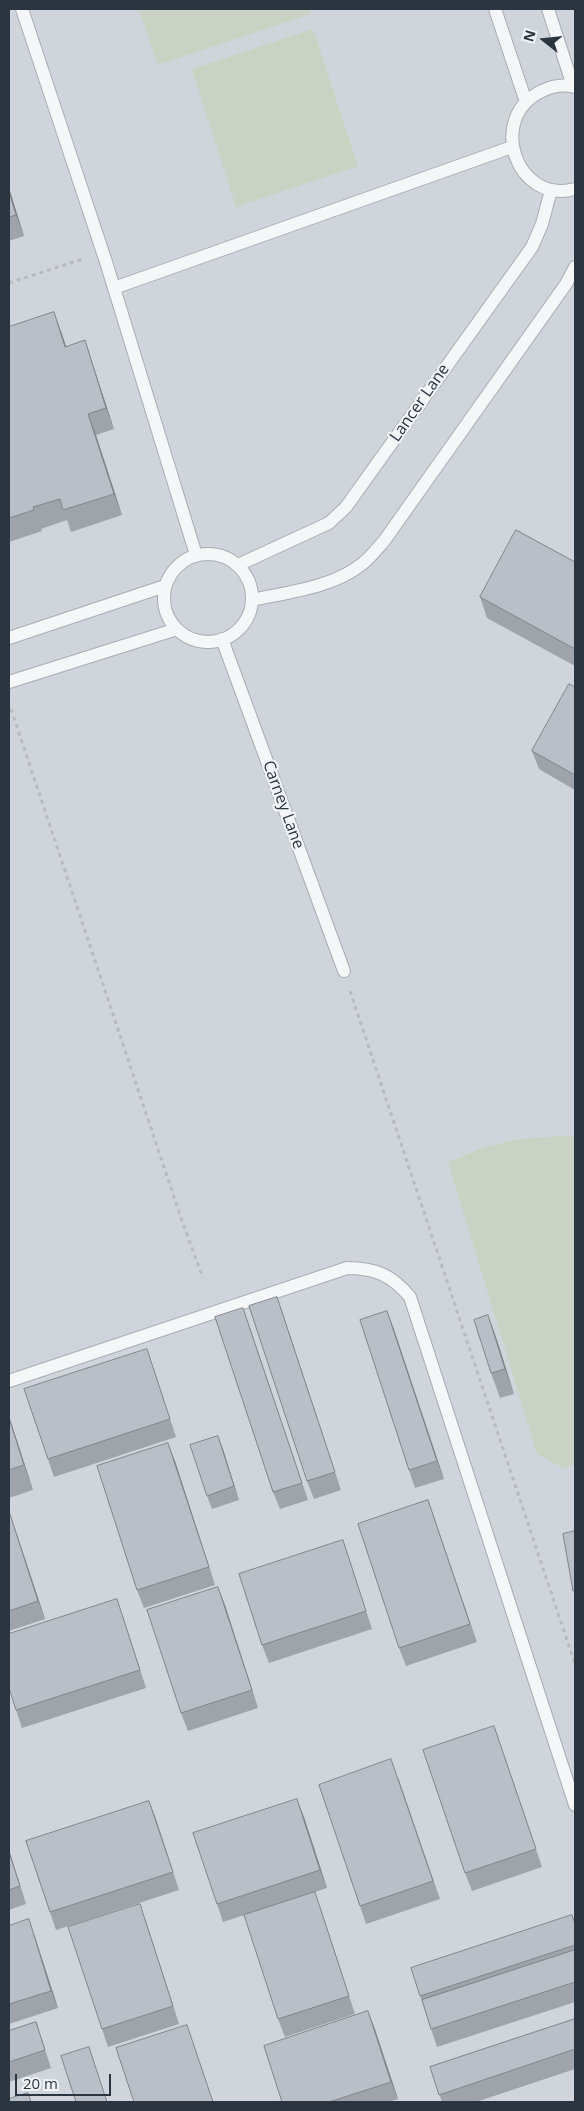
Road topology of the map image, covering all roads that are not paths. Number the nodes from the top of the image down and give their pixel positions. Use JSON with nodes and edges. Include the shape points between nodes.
{"nodes":[{"id":1,"x":22,"y":9,"type":"edge"},
{"id":2,"x":495,"y":9,"type":"edge"},
{"id":3,"x":548,"y":9,"type":"edge"},
{"id":4,"x":574,"y":86,"type":"edge"},
{"id":5,"x":526,"y":102,"type":"junction"},
{"id":6,"x":512,"y":147,"type":"junction"},
{"id":7,"x":575,"y":189,"type":"edge"},
{"id":8,"x":551,"y":190,"type":"junction"},
{"id":9,"x":575,"y":267,"type":"edge"},
{"id":10,"x":114,"y":288,"type":"junction"},
{"id":11,"x":196,"y":555,"type":"junction"},
{"id":12,"x":238,"y":565,"type":"junction"},
{"id":13,"x":166,"y":586,"type":"junction"},
{"id":14,"x":252,"y":600,"type":"junction"},
{"id":15,"x":177,"y":629,"type":"junction"},
{"id":16,"x":9,"y":638,"type":"edge"},
{"id":17,"x":222,"y":639,"type":"junction"},
{"id":18,"x":9,"y":682,"type":"edge"},
{"id":19,"x":344,"y":972,"type":"road end"},
{"id":20,"x":9,"y":1382,"type":"edge"},
{"id":21,"x":575,"y":1805,"type":"edge"}],
"edges":[{"from":1,"to":10,"type":"lane"},
{"from":2,"to":5,"type":"lane"},
{"from":3,"to":4,"type":"lane"},
{"from":4,"to":5,"type":"lane","via":[[547,88]]},
{"from":5,"to":6,"type":"lane","via":[[512,130]]},
{"from":6,"to":8,"type":"lane","via":[[525,173],[537,184]]},
{"from":6,"to":10,"type":"lane"},
{"from":7,"to":8,"type":"lane"},
{"from":8,"to":12,"type":"lane","name":"Lancer Lane","via":[[532,247],[346,507],[329,523]]},
{"from":9,"to":14,"type":"lane","via":[[390,534],[363,564],[341,577]]},
{"from":10,"to":11,"type":"lane"},
{"from":11,"to":12,"type":"lane","via":[[218,555]]},
{"from":11,"to":13,"type":"lane","via":[[177,567]]},
{"from":12,"to":14,"type":"lane","via":[[251,587]]},
{"from":13,"to":15,"type":"lane","via":[[164,605]]},
{"from":13,"to":16,"type":"lane"},
{"from":14,"to":17,"type":"lane","via":[[243,625]]},
{"from":15,"to":17,"type":"lane","via":[[198,641]]},
{"from":15,"to":18,"type":"lane"},
{"from":17,"to":19,"type":"lane","name":"Carney Lane"},
{"from":20,"to":21,"type":"lane","via":[[347,1268],[365,1268],[399,1283],[410,1296]]}]}
